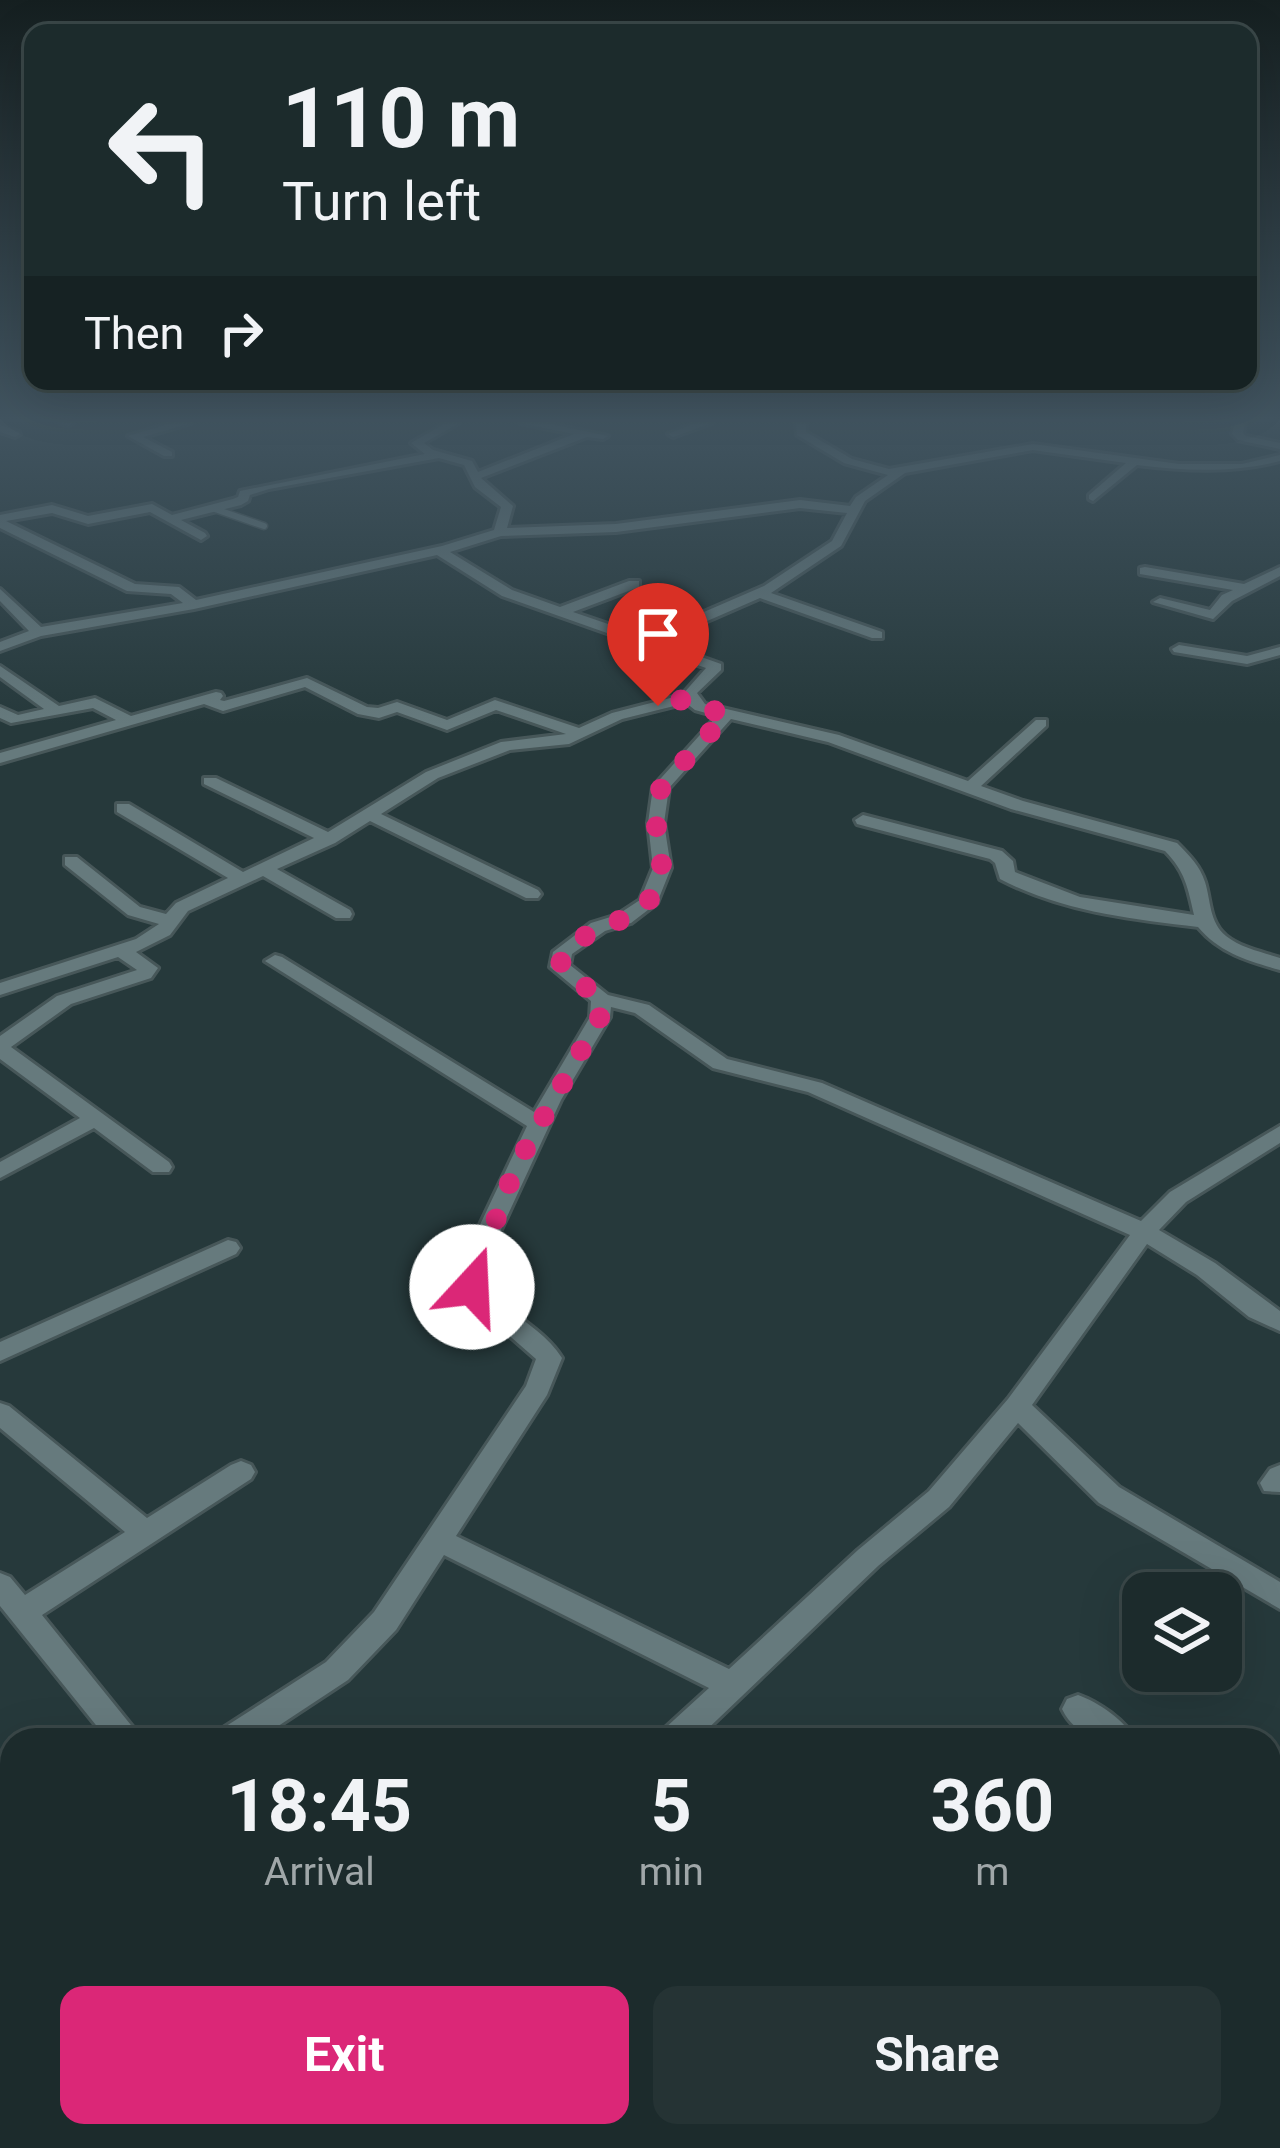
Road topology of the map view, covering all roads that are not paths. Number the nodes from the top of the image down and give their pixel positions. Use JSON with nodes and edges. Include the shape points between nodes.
{"nodes":[{"id":1,"x":4,"y":523,"type":"edge"},
{"id":2,"x":180,"y":523,"type":"edge"},
{"id":3,"x":256,"y":523,"type":"edge"},
{"id":4,"x":502,"y":523,"type":"edge"},
{"id":5,"x":652,"y":523,"type":"edge"},
{"id":6,"x":845,"y":523,"type":"edge"},
{"id":7,"x":264,"y":526,"type":"dead end"},
{"id":8,"x":500,"y":532,"type":"junction"},
{"id":9,"x":201,"y":536,"type":"dead end"},
{"id":10,"x":441,"y":550,"type":"junction"},
{"id":11,"x":1145,"y":571,"type":"dead end"},
{"id":12,"x":1280,"y":571,"type":"edge"},
{"id":13,"x":634,"y":584,"type":"dead end"},
{"id":14,"x":1245,"y":587,"type":"junction"},
{"id":15,"x":0,"y":593,"type":"edge"},
{"id":16,"x":759,"y":593,"type":"junction"},
{"id":17,"x":606,"y":596,"type":"junction"},
{"id":18,"x":624,"y":602,"type":"dead end"},
{"id":19,"x":1160,"y":602,"type":"dead end"},
{"id":20,"x":194,"y":604,"type":"junction"},
{"id":21,"x":558,"y":613,"type":"junction"},
{"id":22,"x":38,"y":632,"type":"junction"},
{"id":23,"x":877,"y":634,"type":"dead end"},
{"id":24,"x":647,"y":643,"type":"junction"},
{"id":25,"x":0,"y":647,"type":"edge"},
{"id":26,"x":1179,"y":650,"type":"dead end"},
{"id":27,"x":1280,"y":651,"type":"edge"},
{"id":28,"x":0,"y":670,"type":"edge"},
{"id":29,"x":268,"y":680,"type":"dead end"},
{"id":30,"x":689,"y":698,"type":"junction"},
{"id":31,"x":205,"y":699,"type":"junction"},
{"id":32,"x":56,"y":711,"type":"junction"},
{"id":33,"x":0,"y":712,"type":"edge"},
{"id":34,"x":727,"y":714,"type":"junction"},
{"id":35,"x":130,"y":721,"type":"junction"},
{"id":36,"x":1041,"y":723,"type":"dead end"},
{"id":37,"x":580,"y":734,"type":"junction"},
{"id":38,"x":0,"y":758,"type":"edge"},
{"id":39,"x":210,"y":781,"type":"dead end"},
{"id":40,"x":970,"y":788,"type":"junction"},
{"id":41,"x":123,"y":808,"type":"dead end"},
{"id":42,"x":372,"y":816,"type":"junction"},
{"id":43,"x":863,"y":820,"type":"dead end"},
{"id":44,"x":329,"y":839,"type":"junction"},
{"id":45,"x":71,"y":861,"type":"dead end"},
{"id":46,"x":264,"y":869,"type":"junction"},
{"id":47,"x":242,"y":879,"type":"junction"},
{"id":48,"x":532,"y":894,"type":"dead end"},
{"id":49,"x":343,"y":914,"type":"dead end"},
{"id":50,"x":169,"y":921,"type":"junction"},
{"id":51,"x":1204,"y":922,"type":"junction"},
{"id":52,"x":122,"y":950,"type":"junction"},
{"id":53,"x":275,"y":961,"type":"dead end"},
{"id":54,"x":1280,"y":964,"type":"edge"},
{"id":55,"x":0,"y":989,"type":"edge"},
{"id":56,"x":601,"y":999,"type":"junction"},
{"id":57,"x":0,"y":1048,"type":"edge"},
{"id":58,"x":95,"y":1119,"type":"junction"},
{"id":59,"x":538,"y":1124,"type":"junction"},
{"id":60,"x":1280,"y":1133,"type":"edge"},
{"id":61,"x":161,"y":1167,"type":"dead end"},
{"id":62,"x":0,"y":1171,"type":"edge"},
{"id":63,"x":1144,"y":1232,"type":"junction"},
{"id":64,"x":229,"y":1248,"type":"dead end"},
{"id":65,"x":1280,"y":1322,"type":"edge"},
{"id":66,"x":0,"y":1352,"type":"edge"},
{"id":67,"x":1018,"y":1406,"type":"junction"},
{"id":68,"x":0,"y":1413,"type":"edge"},
{"id":69,"x":241,"y":1472,"type":"dead end"},
{"id":70,"x":146,"y":1533,"type":"junction"},
{"id":71,"x":437,"y":1539,"type":"junction"},
{"id":72,"x":0,"y":1585,"type":"edge"},
{"id":73,"x":1280,"y":1597,"type":"edge"},
{"id":74,"x":22,"y":1612,"type":"junction"},
{"id":75,"x":733,"y":1685,"type":"junction"},
{"id":76,"x":1078,"y":1709,"type":"dead end"},
{"id":77,"x":117,"y":1728,"type":"edge"},
{"id":78,"x":250,"y":1728,"type":"edge"},
{"id":79,"x":687,"y":1728,"type":"edge"},
{"id":80,"x":1103,"y":1728,"type":"edge"}],
"edges":[{"from":1,"to":20,"type":"street","via":[[132,588],[174,590]]},
{"from":2,"to":9,"type":"street"},
{"from":3,"to":7,"type":"lane"},
{"from":4,"to":8,"type":"street"},
{"from":5,"to":8,"type":"street"},
{"from":6,"to":16,"type":"street","via":[[837,543]]},
{"from":8,"to":10,"type":"street"},
{"from":10,"to":20,"type":"street"},
{"from":10,"to":21,"type":"street","via":[[507,593]]},
{"from":11,"to":14,"type":"street"},
{"from":12,"to":14,"type":"street"},
{"from":13,"to":17,"type":"street"},
{"from":14,"to":19,"type":"street","via":[[1213,615]]},
{"from":15,"to":22,"type":"street"},
{"from":16,"to":23,"type":"street"},
{"from":16,"to":24,"type":"street"},
{"from":17,"to":18,"type":"street"},
{"from":17,"to":21,"type":"street"},
{"from":20,"to":22,"type":"street"},
{"from":21,"to":24,"type":"street"},
{"from":22,"to":25,"type":"street"},
{"from":24,"to":30,"type":"street","via":[[716,667]]},
{"from":26,"to":27,"type":"street","via":[[1247,661]]},
{"from":28,"to":32,"type":"street"},
{"from":29,"to":31,"type":"street"},
{"from":30,"to":34,"type":"street"},
{"from":30,"to":37,"type":"street"},
{"from":31,"to":35,"type":"street"},
{"from":31,"to":37,"type":"street","via":[[223,706],[307,682],[372,713],[398,707],[447,725],[495,705]]},
{"from":32,"to":33,"type":"street","via":[[16,720]]},
{"from":32,"to":35,"type":"street","via":[[95,703]]},
{"from":34,"to":40,"type":"street","via":[[833,738]]},
{"from":34,"to":56,"type":"street","via":[[661,787],[662,868],[648,903],[563,952],[560,967]]},
{"from":35,"to":38,"type":"street"},
{"from":36,"to":40,"type":"street"},
{"from":37,"to":42,"type":"street","via":[[485,753],[432,775]]},
{"from":39,"to":44,"type":"street"},
{"from":40,"to":51,"type":"street","via":[[1171,848],[1183,856]]},
{"from":41,"to":47,"type":"street"},
{"from":42,"to":44,"type":"street"},
{"from":42,"to":48,"type":"street"},
{"from":43,"to":51,"type":"street","via":[[996,855],[1006,875],[1029,886]]},
{"from":44,"to":46,"type":"street"},
{"from":45,"to":50,"type":"street","via":[[134,911]]},
{"from":46,"to":47,"type":"street"},
{"from":46,"to":49,"type":"street"},
{"from":47,"to":50,"type":"street"},
{"from":50,"to":52,"type":"street"},
{"from":51,"to":54,"type":"street","via":[[1220,945]]},
{"from":52,"to":55,"type":"street"},
{"from":52,"to":57,"type":"street","via":[[148,968],[144,974],[64,1000]]},
{"from":53,"to":59,"type":"street"},
{"from":56,"to":59,"type":"street","via":[[600,1017]]},
{"from":56,"to":63,"type":"street","via":[[642,1009],[720,1064],[815,1087]]},
{"from":57,"to":58,"type":"street"},
{"from":58,"to":61,"type":"street"},
{"from":58,"to":62,"type":"street"},
{"from":59,"to":71,"type":"street","via":[[468,1275],[549,1358],[538,1388]]},
{"from":60,"to":63,"type":"street","via":[[1178,1197]]},
{"from":63,"to":65,"type":"street"},
{"from":63,"to":67,"type":"street"},
{"from":64,"to":66,"type":"street"},
{"from":67,"to":73,"type":"street","via":[[1109,1496]]},
{"from":67,"to":75,"type":"street","via":[[939,1499]]},
{"from":68,"to":70,"type":"street"},
{"from":69,"to":70,"type":"street"},
{"from":70,"to":74,"type":"street"},
{"from":71,"to":75,"type":"street"},
{"from":71,"to":78,"type":"street","via":[[361,1649]]},
{"from":72,"to":74,"type":"street"},
{"from":74,"to":77,"type":"street"},
{"from":75,"to":79,"type":"street"},
{"from":76,"to":80,"type":"street"}]}
